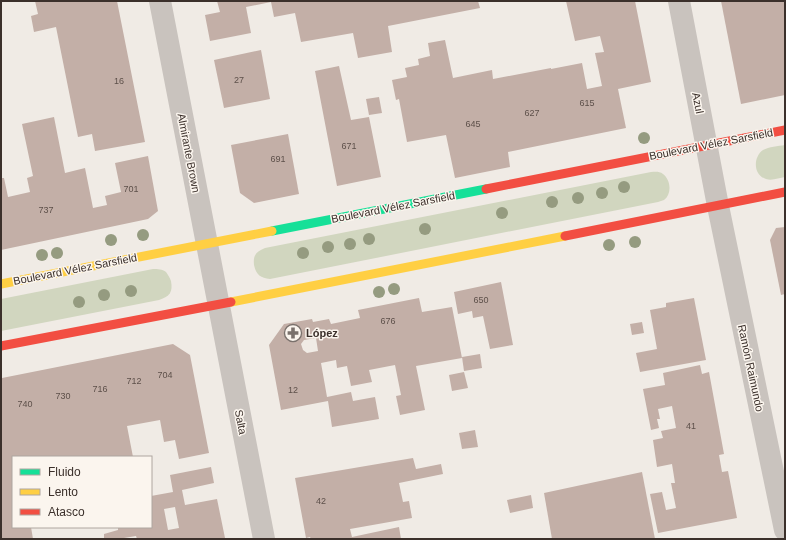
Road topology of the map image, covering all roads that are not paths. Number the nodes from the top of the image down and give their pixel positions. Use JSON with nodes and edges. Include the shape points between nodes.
{"nodes":[{"id":1,"x":160,"y":1,"type":"edge"},
{"id":2,"x":679,"y":1,"type":"edge"},
{"id":3,"x":785,"y":130,"type":"edge"},
{"id":4,"x":706,"y":145,"type":"junction"},
{"id":5,"x":785,"y":192,"type":"edge"},
{"id":6,"x":718,"y":206,"type":"junction"},
{"id":7,"x":207,"y":244,"type":"junction"},
{"id":8,"x":1,"y":284,"type":"edge"},
{"id":9,"x":218,"y":305,"type":"junction"},
{"id":10,"x":1,"y":346,"type":"edge"},
{"id":11,"x":785,"y":530,"type":"edge"},
{"id":12,"x":264,"y":539,"type":"edge"}],
"edges":[{"from":1,"to":7,"type":"street","name":"Almirante Brown"},
{"from":2,"to":4,"type":"street","name":"Azul"},
{"from":3,"to":4,"type":"main road","name":"Boulevard Vélez Sarsfield"},
{"from":4,"to":6,"type":"street","name":"Azul"},
{"from":4,"to":7,"type":"main road","name":"Boulevard Vélez Sarsfield"},
{"from":5,"to":6,"type":"main road"},
{"from":6,"to":9,"type":"main road"},
{"from":6,"to":11,"type":"street","name":"Ramón Raimundo"},
{"from":7,"to":8,"type":"main road","name":"Boulevard Vélez Sarsfield"},
{"from":7,"to":9,"type":"street","name":"Almirante Brown"},
{"from":9,"to":10,"type":"main road"},
{"from":9,"to":12,"type":"street","name":"Salta"}]}
